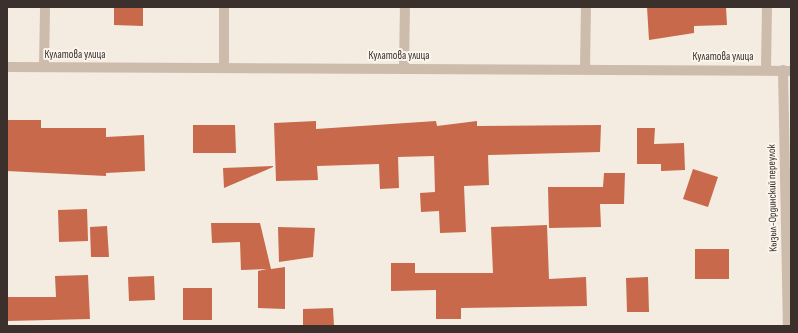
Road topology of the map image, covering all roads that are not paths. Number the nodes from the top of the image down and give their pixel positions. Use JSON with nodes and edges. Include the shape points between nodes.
{"nodes":[{"id":1,"x":45,"y":7,"type":"edge"},
{"id":2,"x":224,"y":7,"type":"edge"},
{"id":3,"x":405,"y":7,"type":"edge"},
{"id":4,"x":586,"y":7,"type":"edge"},
{"id":5,"x":767,"y":7,"type":"edge"},
{"id":6,"x":7,"y":67,"type":"edge"},
{"id":7,"x":44,"y":67,"type":"junction"},
{"id":8,"x":224,"y":68,"type":"junction"},
{"id":9,"x":404,"y":68,"type":"junction"},
{"id":10,"x":585,"y":69,"type":"junction"},
{"id":11,"x":766,"y":69,"type":"junction"},
{"id":12,"x":787,"y":71,"type":"edge"},
{"id":13,"x":788,"y":326,"type":"edge"}],
"edges":[{"from":1,"to":7,"type":"street"},
{"from":2,"to":8,"type":"street"},
{"from":3,"to":9,"type":"street"},
{"from":4,"to":10,"type":"street"},
{"from":5,"to":11,"type":"street"},
{"from":6,"to":7,"type":"street","name":"Кулатова улица"},
{"from":7,"to":8,"type":"street","name":"Кулатова улица"},
{"from":8,"to":9,"type":"street","name":"Кулатова улица"},
{"from":9,"to":10,"type":"street","name":"Кулатова улица"},
{"from":10,"to":11,"type":"street","name":"Кулатова улица"},
{"from":11,"to":12,"type":"street","name":"Кулатова улица"},
{"from":12,"to":13,"type":"street","name":"Кызыл-Ординский переулок"}]}
